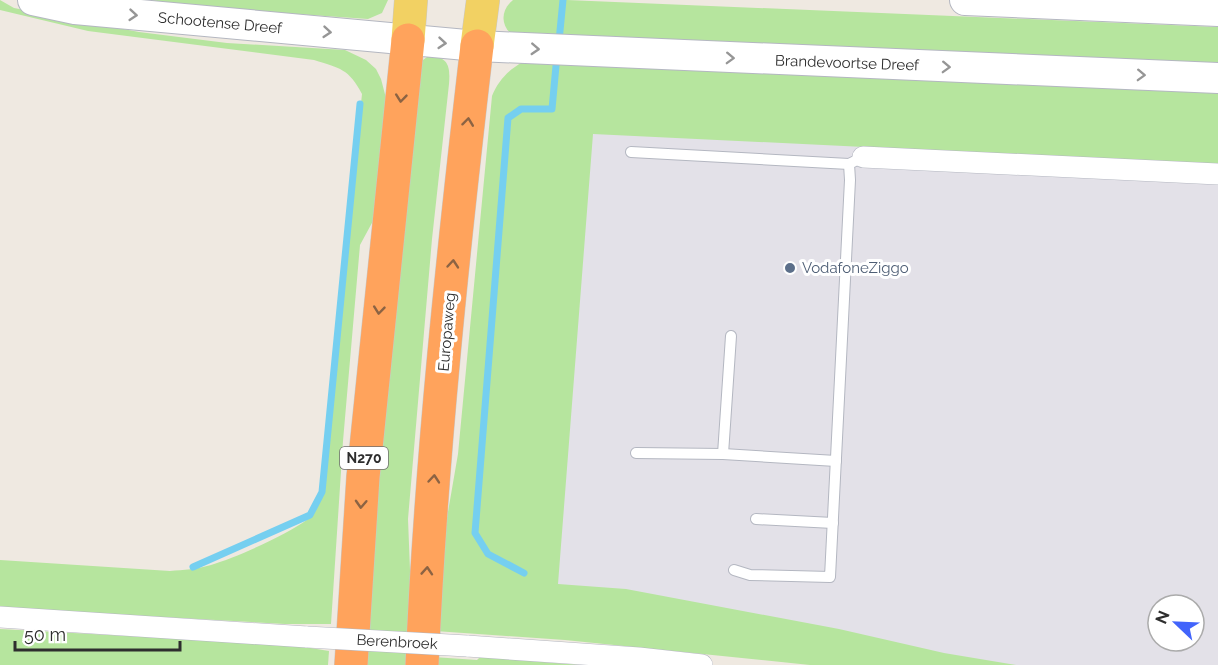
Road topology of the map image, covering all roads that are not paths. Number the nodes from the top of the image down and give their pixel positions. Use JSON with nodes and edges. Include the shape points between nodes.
{"nodes":[{"id":1,"x":33,"y":0,"type":"edge"},
{"id":2,"x":411,"y":0,"type":"edge"},
{"id":3,"x":483,"y":0,"type":"edge"},
{"id":4,"x":965,"y":0,"type":"edge"},
{"id":5,"x":1218,"y":11,"type":"edge"},
{"id":6,"x":408,"y":40,"type":"junction"},
{"id":7,"x":477,"y":46,"type":"junction"},
{"id":8,"x":1218,"y":78,"type":"edge"},
{"id":9,"x":631,"y":152,"type":"dead end"},
{"id":10,"x":856,"y":160,"type":"junction"},
{"id":11,"x":1218,"y":174,"type":"edge"},
{"id":12,"x":731,"y":336,"type":"dead end"},
{"id":13,"x":636,"y":453,"type":"dead end"},
{"id":14,"x":723,"y":454,"type":"junction"},
{"id":15,"x":836,"y":461,"type":"junction"},
{"id":16,"x":756,"y":519,"type":"dead end"},
{"id":17,"x":833,"y":523,"type":"junction"},
{"id":18,"x":734,"y":570,"type":"dead end"},
{"id":19,"x":0,"y":617,"type":"edge"},
{"id":20,"x":351,"y":665,"type":"edge"},
{"id":21,"x":422,"y":665,"type":"edge"},
{"id":22,"x":702,"y":665,"type":"edge"}],
"edges":[{"from":1,"to":6,"type":"main road","name":"Schootense Dreef","one_way":true,"via":[[75,9]]},
{"from":2,"to":6,"type":"main road","number":"N270"},
{"from":3,"to":7,"type":"main road","name":"Europaweg"},
{"from":4,"to":5,"type":"main road"},
{"from":6,"to":7,"type":"main road","name":"Schootense Dreef","one_way":true},
{"from":6,"to":20,"type":"highway","number":"N270","one_way":true,"via":[[369,407]]},
{"from":7,"to":8,"type":"main road","name":"Brandevoortse Dreef","one_way":true},
{"from":21,"to":7,"type":"highway","name":"Europaweg","one_way":true,"via":[[456,228]]},
{"from":9,"to":10,"type":"lane"},
{"from":10,"to":11,"type":"street"},
{"from":10,"to":15,"type":"lane","via":[[850,180]]},
{"from":12,"to":14,"type":"lane"},
{"from":13,"to":14,"type":"lane"},
{"from":14,"to":15,"type":"lane"},
{"from":15,"to":17,"type":"lane"},
{"from":16,"to":17,"type":"lane"},
{"from":17,"to":18,"type":"lane","via":[[830,577]]},
{"from":19,"to":22,"type":"street","name":"Berenbroek","bridge":true}]}
